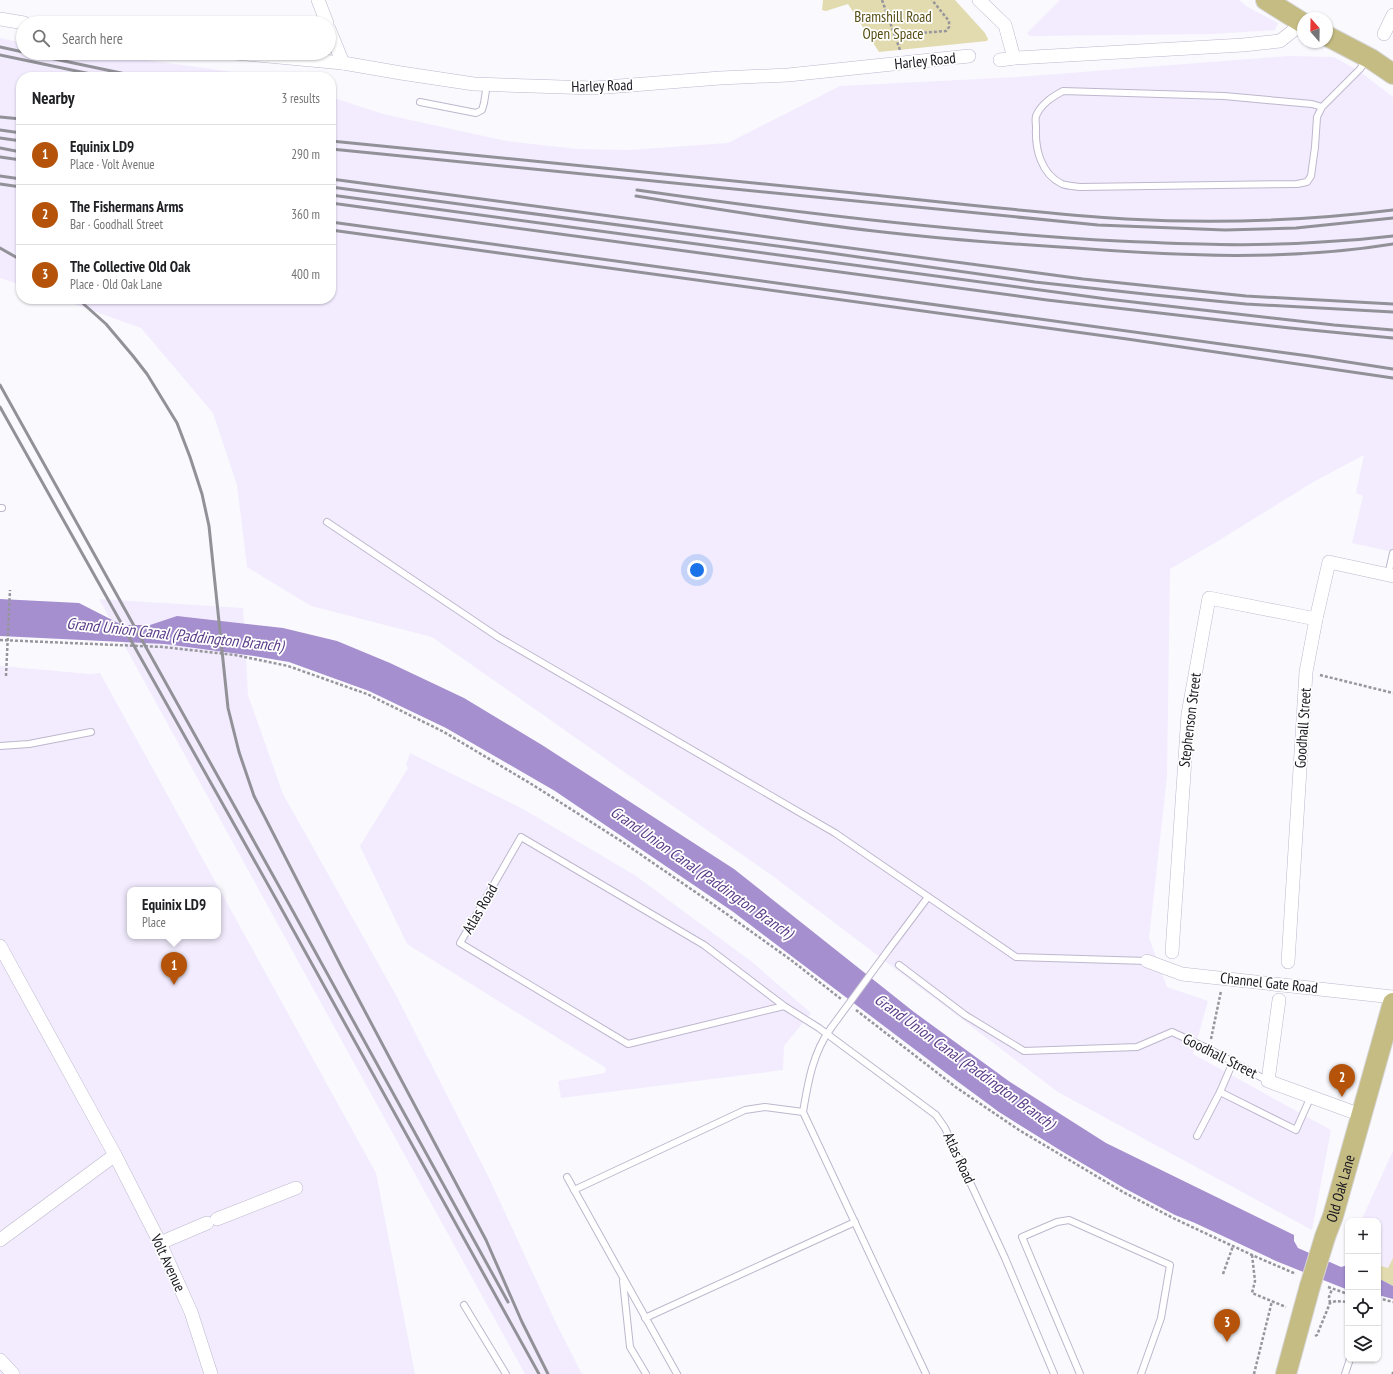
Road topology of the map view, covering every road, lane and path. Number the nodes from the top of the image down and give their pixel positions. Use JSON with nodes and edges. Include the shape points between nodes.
{"nodes":[{"id":1,"x":318,"y":0,"type":"edge"},
{"id":2,"x":882,"y":0,"type":"edge"},
{"id":3,"x":932,"y":0,"type":"edge"},
{"id":4,"x":979,"y":0,"type":"edge"},
{"id":5,"x":1266,"y":0,"type":"edge"},
{"id":6,"x":1393,"y":15,"type":"edge"},
{"id":7,"x":324,"y":16,"type":"edge"},
{"id":8,"x":0,"y":19,"type":"edge"},
{"id":9,"x":1297,"y":19,"type":"edge"},
{"id":10,"x":16,"y":22,"type":"edge"},
{"id":11,"x":1297,"y":28,"type":"edge"},
{"id":12,"x":1384,"y":34,"type":"dead end"},
{"id":13,"x":894,"y":35,"type":"junction"},
{"id":14,"x":1333,"y":39,"type":"edge"},
{"id":15,"x":336,"y":46,"type":"edge"},
{"id":16,"x":900,"y":50,"type":"dead end"},
{"id":17,"x":969,"y":56,"type":"dead end"},
{"id":18,"x":1367,"y":57,"type":"junction"},
{"id":19,"x":1014,"y":58,"type":"junction"},
{"id":20,"x":311,"y":60,"type":"edge"},
{"id":21,"x":1000,"y":60,"type":"dead end"},
{"id":22,"x":343,"y":63,"type":"junction"},
{"id":23,"x":1393,"y":74,"type":"edge"},
{"id":24,"x":487,"y":84,"type":"junction"},
{"id":25,"x":420,"y":102,"type":"dead end"},
{"id":26,"x":1322,"y":107,"type":"junction"},
{"id":27,"x":327,"y":522,"type":"dead end"},
{"id":28,"x":1393,"y":554,"type":"edge"},
{"id":29,"x":1390,"y":576,"type":"edge"},
{"id":30,"x":10,"y":590,"type":"dead end"},
{"id":31,"x":1316,"y":619,"type":"junction"},
{"id":32,"x":0,"y":640,"type":"edge"},
{"id":33,"x":1306,"y":672,"type":"junction"},
{"id":34,"x":6,"y":676,"type":"dead end"},
{"id":35,"x":1393,"y":693,"type":"edge"},
{"id":36,"x":91,"y":732,"type":"dead end"},
{"id":37,"x":0,"y":746,"type":"edge"},
{"id":38,"x":928,"y":897,"type":"junction"},
{"id":39,"x":0,"y":946,"type":"edge"},
{"id":40,"x":1172,"y":952,"type":"dead end"},
{"id":41,"x":1147,"y":961,"type":"joint"},
{"id":42,"x":1288,"y":962,"type":"dead end"},
{"id":43,"x":899,"y":965,"type":"dead end"},
{"id":44,"x":1224,"y":978,"type":"junction"},
{"id":45,"x":1393,"y":997,"type":"edge"},
{"id":46,"x":841,"y":999,"type":"dead end"},
{"id":47,"x":1279,"y":1000,"type":"dead end"},
{"id":48,"x":1393,"y":1003,"type":"edge"},
{"id":49,"x":784,"y":1006,"type":"junction"},
{"id":50,"x":854,"y":1009,"type":"dead end"},
{"id":51,"x":827,"y":1034,"type":"junction"},
{"id":52,"x":1209,"y":1049,"type":"junction"},
{"id":53,"x":1233,"y":1062,"type":"junction"},
{"id":54,"x":1268,"y":1081,"type":"junction"},
{"id":55,"x":1220,"y":1092,"type":"junction"},
{"id":56,"x":1310,"y":1096,"type":"junction"},
{"id":57,"x":803,"y":1112,"type":"junction"},
{"id":58,"x":1361,"y":1115,"type":"junction"},
{"id":59,"x":1197,"y":1136,"type":"dead end"},
{"id":60,"x":115,"y":1155,"type":"junction"},
{"id":61,"x":567,"y":1177,"type":"dead end"},
{"id":62,"x":296,"y":1188,"type":"dead end"},
{"id":63,"x":574,"y":1190,"type":"junction"},
{"id":64,"x":855,"y":1222,"type":"junction"},
{"id":65,"x":0,"y":1240,"type":"edge"},
{"id":66,"x":160,"y":1243,"type":"junction"},
{"id":67,"x":1233,"y":1246,"type":"junction"},
{"id":68,"x":1252,"y":1255,"type":"junction"},
{"id":69,"x":1223,"y":1274,"type":"dead end"},
{"id":70,"x":623,"y":1278,"type":"junction"},
{"id":71,"x":1313,"y":1283,"type":"junction"},
{"id":72,"x":1332,"y":1289,"type":"junction"},
{"id":73,"x":1345,"y":1293,"type":"edge"},
{"id":74,"x":1381,"y":1299,"type":"edge"},
{"id":75,"x":1272,"y":1301,"type":"junction"},
{"id":76,"x":1345,"y":1302,"type":"edge"},
{"id":77,"x":1393,"y":1302,"type":"edge"},
{"id":78,"x":1330,"y":1303,"type":"junction"},
{"id":79,"x":464,"y":1305,"type":"dead end"},
{"id":80,"x":1284,"y":1307,"type":"dead end"},
{"id":81,"x":645,"y":1318,"type":"junction"},
{"id":82,"x":1317,"y":1335,"type":"dead end"},
{"id":83,"x":0,"y":1360,"type":"edge"},
{"id":84,"x":1349,"y":1362,"type":"edge"},
{"id":85,"x":14,"y":1374,"type":"edge"},
{"id":86,"x":211,"y":1374,"type":"edge"},
{"id":87,"x":506,"y":1374,"type":"edge"},
{"id":88,"x":646,"y":1374,"type":"edge"},
{"id":89,"x":677,"y":1374,"type":"edge"},
{"id":90,"x":926,"y":1374,"type":"edge"},
{"id":91,"x":1054,"y":1374,"type":"edge"},
{"id":92,"x":1080,"y":1374,"type":"edge"},
{"id":93,"x":1141,"y":1374,"type":"edge"},
{"id":94,"x":1254,"y":1374,"type":"edge"},
{"id":95,"x":1286,"y":1374,"type":"edge"},
{"id":96,"x":1344,"y":1374,"type":"edge"}],
"edges":[{"from":1,"to":7,"type":"street"},
{"from":2,"to":13,"type":"path"},
{"from":3,"to":13,"type":"path","via":[[949,21],[946,31]]},
{"from":4,"to":19,"type":"street","via":[[1004,25]]},
{"from":5,"to":9,"type":"main road"},
{"from":6,"to":12,"type":"street"},
{"from":8,"to":10,"type":"street"},
{"from":11,"to":19,"type":"street","via":[[1280,41],[1243,45]]},
{"from":13,"to":16,"type":"path"},
{"from":14,"to":18,"type":"main road"},
{"from":15,"to":22,"type":"street"},
{"from":17,"to":24,"type":"street","name":"Harley Road","via":[[788,75],[594,88]]},
{"from":18,"to":23,"type":"main road"},
{"from":18,"to":26,"type":"lane","via":[[1360,69]]},
{"from":19,"to":21,"type":"street"},
{"from":20,"to":22,"type":"street","name":"Harley Road"},
{"from":22,"to":24,"type":"street","name":"Harley Road"},
{"from":24,"to":25,"type":"lane","via":[[482,110],[476,113]]},
{"from":26,"to":26,"type":"lane","via":[[1224,96],[1063,91],[1043,105],[1036,116],[1038,152],[1053,178],[1062,184],[1080,187],[1297,184],[1307,182],[1311,176],[1317,117]]},
{"from":27,"to":38,"type":"lane","via":[[498,637],[835,833]]},
{"from":28,"to":29,"type":"lane"},
{"from":29,"to":31,"type":"street","name":"Goodhall Street","via":[[1329,562]]},
{"from":30,"to":34,"type":"path","bridge":true},
{"from":31,"to":33,"type":"street","name":"Goodhall Street"},
{"from":31,"to":40,"type":"street","name":"Stephenson Street","via":[[1208,598],[1188,714]]},
{"from":32,"to":46,"type":"path","via":[[163,647],[235,655],[288,666],[367,694],[444,732],[615,837],[713,904]]},
{"from":33,"to":35,"type":"path"},
{"from":33,"to":42,"type":"street","name":"Goodhall Street"},
{"from":36,"to":37,"type":"lane","via":[[29,744]]},
{"from":38,"to":41,"type":"lane","via":[[1016,957]]},
{"from":38,"to":51,"type":"lane","bridge":true},
{"from":39,"to":60,"type":"street","name":"Volt Avenue"},
{"from":41,"to":44,"type":"street","name":"Channel Gate Road","via":[[1182,974]]},
{"from":43,"to":52,"type":"lane","name":"Goodhall Street","via":[[965,1015],[1024,1051],[1137,1047],[1172,1032]]},
{"from":44,"to":45,"type":"street","name":"Channel Gate Road"},
{"from":44,"to":52,"type":"path"},
{"from":47,"to":54,"type":"street","name":"Goodhall Street"},
{"from":48,"to":58,"type":"main road","name":"Old Oak Lane"},
{"from":49,"to":49,"type":"lane","name":"Atlas Road","via":[[628,1044],[460,943],[521,837],[704,945]]},
{"from":49,"to":51,"type":"lane","name":"Atlas Road"},
{"from":50,"to":67,"type":"path","via":[[957,1088],[1019,1130],[1123,1192]]},
{"from":51,"to":57,"type":"lane","via":[[814,1059]]},
{"from":51,"to":91,"type":"lane","name":"Atlas Road","via":[[936,1115],[945,1128],[1005,1258]]},
{"from":52,"to":53,"type":"lane","name":"Goodhall Street"},
{"from":53,"to":54,"type":"lane","name":"Goodhall Street"},
{"from":53,"to":55,"type":"lane"},
{"from":54,"to":56,"type":"street","name":"Goodhall Street"},
{"from":55,"to":56,"type":"lane","via":[[1296,1130]]},
{"from":55,"to":59,"type":"lane"},
{"from":56,"to":58,"type":"street","name":"Goodhall Street"},
{"from":57,"to":63,"type":"lane","via":[[765,1107],[745,1110]]},
{"from":57,"to":64,"type":"lane"},
{"from":58,"to":71,"type":"main road","name":"Old Oak Lane","bridge":true},
{"from":60,"to":65,"type":"street"},
{"from":60,"to":66,"type":"street","name":"Volt Avenue"},
{"from":61,"to":63,"type":"lane"},
{"from":62,"to":66,"type":"street"},
{"from":63,"to":70,"type":"lane"},
{"from":64,"to":81,"type":"lane"},
{"from":64,"to":90,"type":"lane"},
{"from":66,"to":86,"type":"street","name":"Volt Avenue","via":[[191,1312]]},
{"from":67,"to":68,"type":"path"},
{"from":67,"to":69,"type":"path"},
{"from":68,"to":71,"type":"path"},
{"from":68,"to":75,"type":"path","via":[[1255,1281],[1252,1293]]},
{"from":70,"to":81,"type":"lane"},
{"from":70,"to":88,"type":"lane","via":[[630,1347]]},
{"from":71,"to":72,"type":"path"},
{"from":71,"to":95,"type":"main road","name":"Old Oak Lane"},
{"from":72,"to":73,"type":"path"},
{"from":72,"to":78,"type":"path"},
{"from":74,"to":77,"type":"path"},
{"from":75,"to":80,"type":"path"},
{"from":75,"to":94,"type":"path"},
{"from":76,"to":78,"type":"path"},
{"from":78,"to":82,"type":"path"},
{"from":79,"to":87,"type":"lane"},
{"from":81,"to":89,"type":"lane"},
{"from":83,"to":85,"type":"street"},
{"from":84,"to":96,"type":"lane"},
{"from":92,"to":93,"type":"lane","via":[[1022,1237],[1069,1220],[1170,1265],[1161,1318]]}]}
